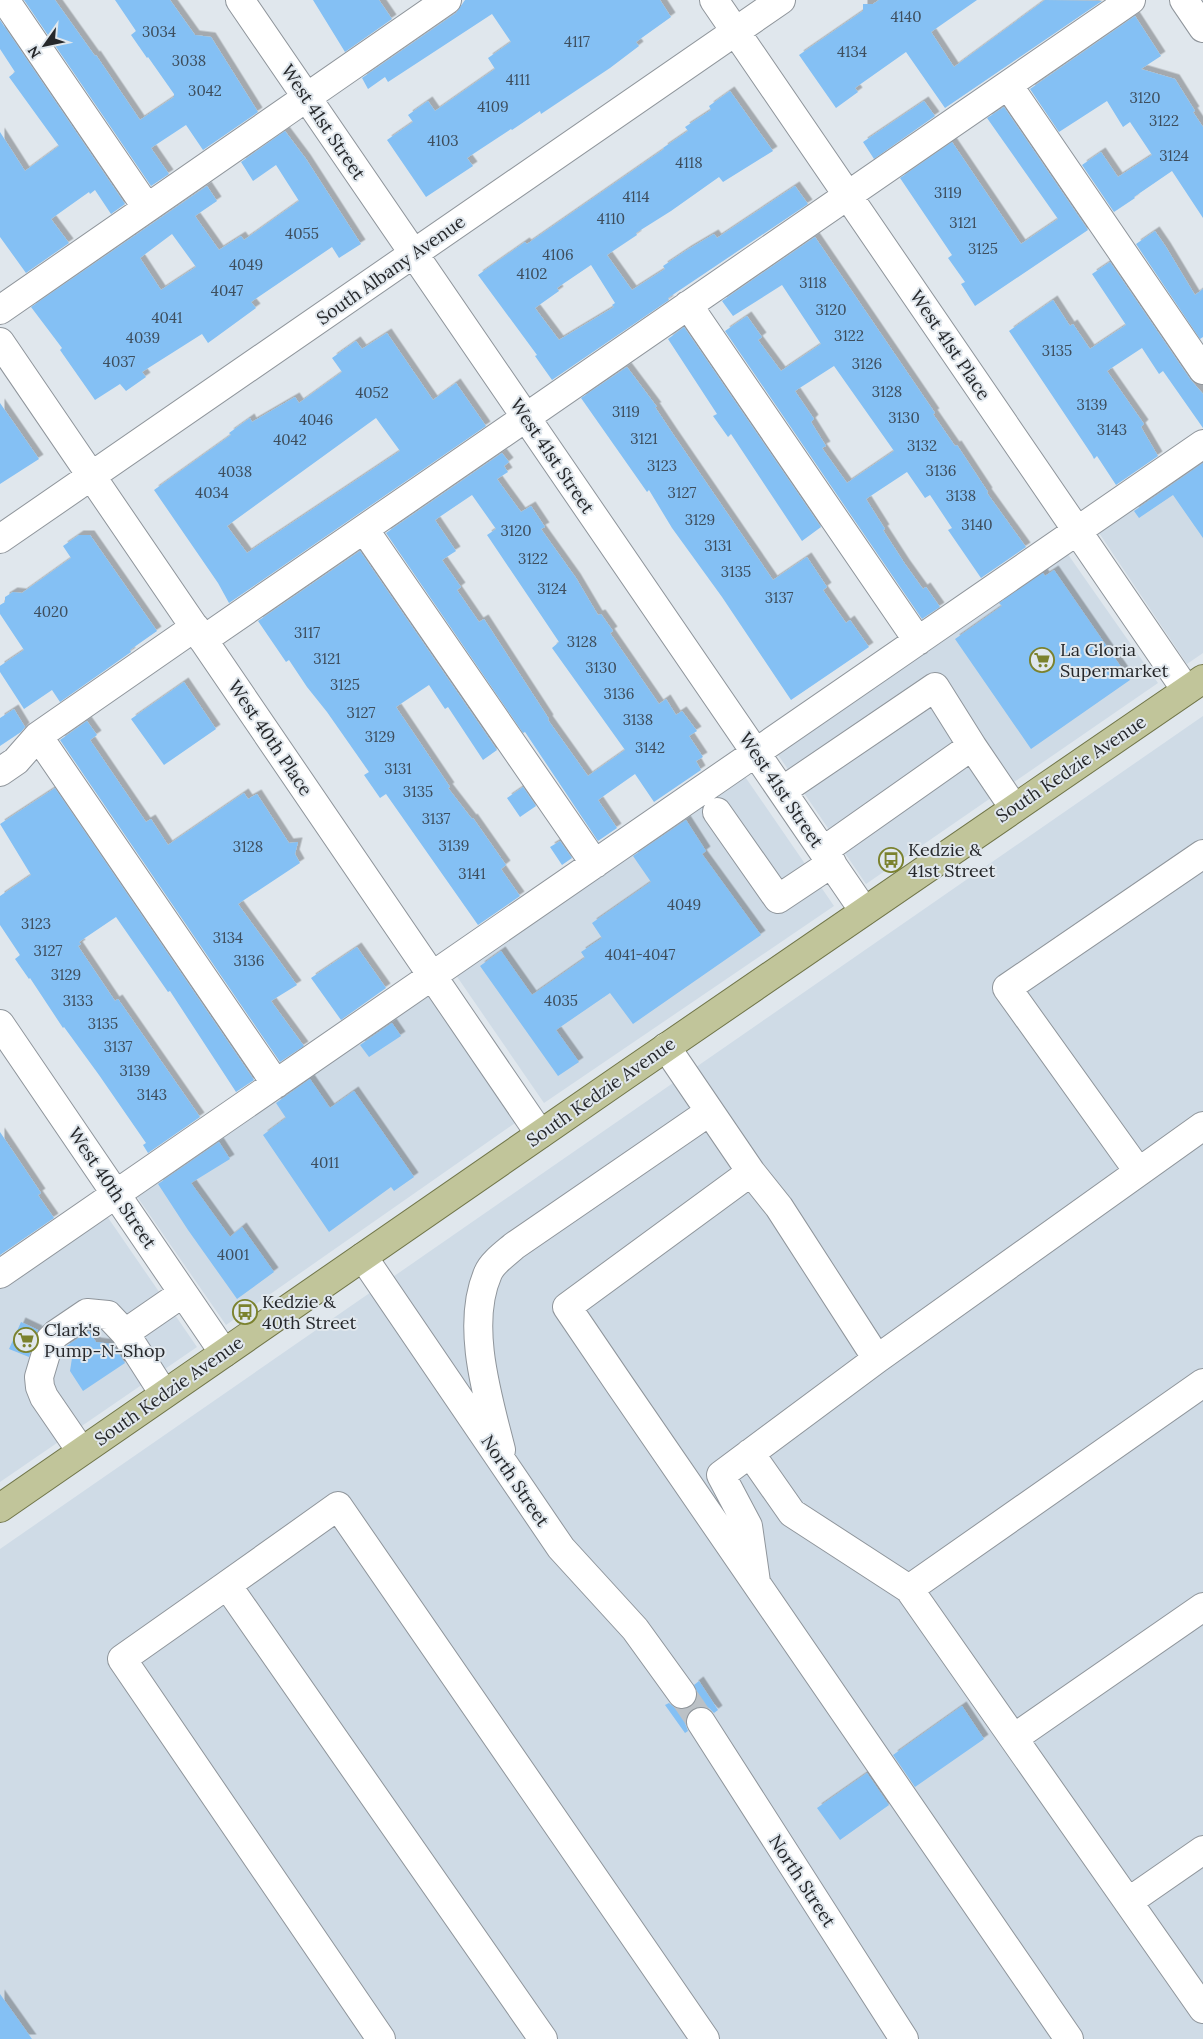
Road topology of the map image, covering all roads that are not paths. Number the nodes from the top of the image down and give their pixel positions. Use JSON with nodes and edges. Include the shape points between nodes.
{"nodes":[{"id":1,"x":5,"y":0,"type":"edge"},
{"id":2,"x":240,"y":0,"type":"edge"},
{"id":3,"x":447,"y":0,"type":"edge"},
{"id":4,"x":714,"y":0,"type":"edge"},
{"id":5,"x":781,"y":0,"type":"edge"},
{"id":6,"x":1131,"y":0,"type":"edge"},
{"id":7,"x":1184,"y":0,"type":"edge"},
{"id":8,"x":1203,"y":28,"type":"edge"},
{"id":9,"x":736,"y":31,"type":"junction"},
{"id":10,"x":1008,"y":85,"type":"junction"},
{"id":11,"x":307,"y":97,"type":"junction"},
{"id":12,"x":848,"y":195,"type":"junction"},
{"id":13,"x":147,"y":208,"type":"junction"},
{"id":14,"x":414,"y":254,"type":"junction"},
{"id":15,"x":688,"y":305,"type":"junction"},
{"id":16,"x":0,"y":310,"type":"edge"},
{"id":17,"x":0,"y":342,"type":"edge"},
{"id":18,"x":1203,"y":370,"type":"edge"},
{"id":19,"x":526,"y":417,"type":"junction"},
{"id":20,"x":1203,"y":444,"type":"edge"},
{"id":21,"x":92,"y":476,"type":"junction"},
{"id":22,"x":364,"y":529,"type":"junction"},
{"id":23,"x":1077,"y":531,"type":"junction"},
{"id":24,"x":0,"y":539,"type":"edge"},
{"id":25,"x":199,"y":634,"type":"junction"},
{"id":26,"x":918,"y":641,"type":"junction"},
{"id":27,"x":1195,"y":684,"type":"edge"},
{"id":28,"x":38,"y":736,"type":"junction"},
{"id":29,"x":972,"y":746,"type":"junction"},
{"id":30,"x":756,"y":753,"type":"junction"},
{"id":31,"x":0,"y":772,"type":"edge"},
{"id":32,"x":782,"y":791,"type":"junction"},
{"id":33,"x":1014,"y":808,"type":"junction"},
{"id":34,"x":717,"y":812,"type":"dead end"},
{"id":35,"x":1203,"y":854,"type":"edge"},
{"id":36,"x":827,"y":858,"type":"junction"},
{"id":37,"x":595,"y":864,"type":"junction"},
{"id":38,"x":864,"y":911,"type":"junction"},
{"id":39,"x":432,"y":976,"type":"junction"},
{"id":40,"x":0,"y":1024,"type":"edge"},
{"id":41,"x":666,"y":1047,"type":"junction"},
{"id":42,"x":276,"y":1084,"type":"junction"},
{"id":43,"x":710,"y":1112,"type":"junction"},
{"id":44,"x":1203,"y":1126,"type":"edge"},
{"id":45,"x":540,"y":1134,"type":"junction"},
{"id":46,"x":1138,"y":1171,"type":"junction"},
{"id":47,"x":751,"y":1172,"type":"junction"},
{"id":48,"x":116,"y":1194,"type":"junction"},
{"id":49,"x":363,"y":1256,"type":"junction"},
{"id":50,"x":0,"y":1274,"type":"edge"},
{"id":51,"x":183,"y":1293,"type":"junction"},
{"id":52,"x":125,"y":1333,"type":"junction"},
{"id":53,"x":224,"y":1353,"type":"junction"},
{"id":54,"x":877,"y":1359,"type":"junction"},
{"id":55,"x":1203,"y":1383,"type":"edge"},
{"id":56,"x":164,"y":1394,"type":"junction"},
{"id":57,"x":81,"y":1451,"type":"junction"},
{"id":58,"x":750,"y":1453,"type":"junction"},
{"id":59,"x":505,"y":1466,"type":"junction"},
{"id":60,"x":0,"y":1508,"type":"edge"},
{"id":61,"x":227,"y":1585,"type":"junction"},
{"id":62,"x":756,"y":1585,"type":"junction"},
{"id":63,"x":909,"y":1590,"type":"junction"},
{"id":64,"x":1203,"y":1607,"type":"edge"},
{"id":65,"x":682,"y":1694,"type":"tunnel mouth"},
{"id":66,"x":701,"y":1722,"type":"tunnel mouth"},
{"id":67,"x":1014,"y":1738,"type":"junction"},
{"id":68,"x":1203,"y":1850,"type":"edge"},
{"id":69,"x":1128,"y":1902,"type":"junction"},
{"id":70,"x":1203,"y":2009,"type":"edge"},
{"id":71,"x":381,"y":2039,"type":"edge"},
{"id":72,"x":543,"y":2039,"type":"edge"},
{"id":73,"x":705,"y":2039,"type":"edge"},
{"id":74,"x":904,"y":2039,"type":"edge"},
{"id":75,"x":1069,"y":2039,"type":"edge"}],
"edges":[{"from":1,"to":13,"type":"street"},
{"from":2,"to":11,"type":"street","name":"West 41st Street"},
{"from":3,"to":11,"type":"street"},
{"from":4,"to":9,"type":"street","name":"West 41st Place"},
{"from":5,"to":9,"type":"street","name":"South Albany Avenue"},
{"from":6,"to":10,"type":"street"},
{"from":7,"to":8,"type":"street"},
{"from":9,"to":12,"type":"street","name":"West 41st Place"},
{"from":9,"to":14,"type":"street","name":"South Albany Avenue"},
{"from":10,"to":12,"type":"street"},
{"from":10,"to":18,"type":"street"},
{"from":11,"to":13,"type":"street"},
{"from":11,"to":14,"type":"street","name":"West 41st Street"},
{"from":12,"to":15,"type":"street"},
{"from":12,"to":23,"type":"street","name":"West 41st Place"},
{"from":13,"to":16,"type":"street"},
{"from":14,"to":19,"type":"street","name":"West 41st Street"},
{"from":14,"to":21,"type":"street","name":"South Albany Avenue"},
{"from":15,"to":19,"type":"street"},
{"from":15,"to":26,"type":"street"},
{"from":17,"to":21,"type":"street","name":"West 40th Place"},
{"from":19,"to":22,"type":"street"},
{"from":19,"to":30,"type":"street","name":"West 41st Street"},
{"from":20,"to":23,"type":"street"},
{"from":21,"to":24,"type":"street","name":"South Albany Avenue"},
{"from":21,"to":25,"type":"street","name":"West 40th Place"},
{"from":22,"to":25,"type":"street"},
{"from":22,"to":37,"type":"street"},
{"from":23,"to":26,"type":"street"},
{"from":23,"to":27,"type":"street","name":"West 41st Place"},
{"from":25,"to":28,"type":"street"},
{"from":25,"to":39,"type":"street","name":"West 40th Place"},
{"from":26,"to":30,"type":"street"},
{"from":27,"to":33,"type":"main road","name":"South Kedzie Avenue"},
{"from":28,"to":31,"type":"street","via":[[16,761]]},
{"from":28,"to":42,"type":"street"},
{"from":29,"to":32,"type":"street","via":[[936,688]]},
{"from":29,"to":33,"type":"street"},
{"from":29,"to":36,"type":"street"},
{"from":30,"to":32,"type":"street","name":"West 41st Street"},
{"from":30,"to":37,"type":"street"},
{"from":32,"to":36,"type":"street","name":"West 41st Street"},
{"from":33,"to":38,"type":"main road","name":"South Kedzie Avenue"},
{"from":34,"to":36,"type":"street","via":[[778,899]]},
{"from":35,"to":46,"type":"street","via":[[1007,988]]},
{"from":36,"to":38,"type":"street","name":"West 41st Street"},
{"from":37,"to":39,"type":"street"},
{"from":38,"to":41,"type":"main road","name":"South Kedzie Avenue"},
{"from":39,"to":42,"type":"street"},
{"from":39,"to":45,"type":"street","name":"West 40th Place"},
{"from":40,"to":48,"type":"street","name":"West 40th Street"},
{"from":41,"to":43,"type":"street"},
{"from":41,"to":45,"type":"main road","name":"South Kedzie Avenue"},
{"from":42,"to":48,"type":"street"},
{"from":43,"to":47,"type":"street"},
{"from":43,"to":59,"type":"street","via":[[514,1246],[488,1271],[480,1298],[478,1331],[487,1393]]},
{"from":44,"to":46,"type":"street"},
{"from":45,"to":49,"type":"main road","name":"South Kedzie Avenue"},
{"from":46,"to":54,"type":"street"},
{"from":47,"to":54,"type":"street","via":[[779,1206]]},
{"from":47,"to":62,"type":"street","via":[[567,1307]]},
{"from":48,"to":50,"type":"street"},
{"from":48,"to":51,"type":"street","name":"West 40th Street"},
{"from":49,"to":53,"type":"main road","name":"South Kedzie Avenue"},
{"from":49,"to":59,"type":"street","name":"North Street"},
{"from":51,"to":52,"type":"street"},
{"from":51,"to":53,"type":"street","name":"West 40th Street"},
{"from":52,"to":56,"type":"street"},
{"from":52,"to":57,"type":"street","via":[[108,1315],[87,1312],[50,1340],[39,1377],[40,1386]]},
{"from":53,"to":56,"type":"main road","name":"South Kedzie Avenue"},
{"from":54,"to":58,"type":"street"},
{"from":55,"to":63,"type":"street"},
{"from":56,"to":57,"type":"main road","name":"South Kedzie Avenue"},
{"from":57,"to":60,"type":"main road","name":"South Kedzie Avenue"},
{"from":58,"to":62,"type":"street","via":[[721,1475],[748,1526]]},
{"from":58,"to":63,"type":"street","via":[[792,1512]]},
{"from":59,"to":65,"type":"street","name":"North Street","via":[[560,1548],[635,1629]]},
{"from":61,"to":71,"type":"street","via":[[122,1659]]},
{"from":61,"to":72,"type":"street"},
{"from":61,"to":73,"type":"street","via":[[338,1506]]},
{"from":62,"to":75,"type":"street"},
{"from":63,"to":67,"type":"street"},
{"from":64,"to":67,"type":"street"},
{"from":66,"to":74,"type":"street","name":"North Street"},
{"from":67,"to":69,"type":"street"},
{"from":68,"to":69,"type":"street"},
{"from":69,"to":70,"type":"street"}]}
